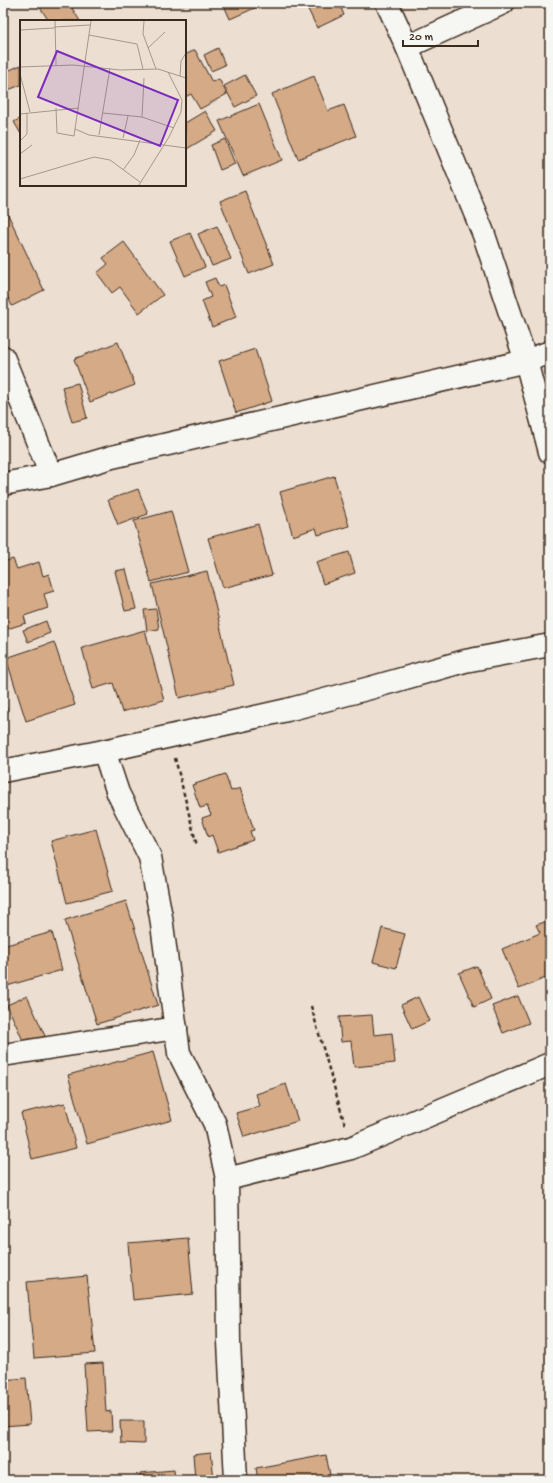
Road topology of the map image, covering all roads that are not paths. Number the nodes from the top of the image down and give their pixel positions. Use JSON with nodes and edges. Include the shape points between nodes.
{"nodes":[{"id":1,"x":387,"y":3,"type":"edge"},
{"id":2,"x":503,"y":3,"type":"edge"},
{"id":3,"x":407,"y":47,"type":"junction"},
{"id":4,"x":550,"y":352,"type":"edge"},
{"id":5,"x":3,"y":356,"type":"edge"},
{"id":6,"x":526,"y":361,"type":"junction"},
{"id":7,"x":550,"y":452,"type":"edge"},
{"id":8,"x":51,"y":475,"type":"junction"},
{"id":9,"x":3,"y":484,"type":"edge"},
{"id":10,"x":550,"y":645,"type":"edge"},
{"id":11,"x":104,"y":751,"type":"junction"},
{"id":12,"x":3,"y":771,"type":"edge"},
{"id":13,"x":176,"y":1028,"type":"junction"},
{"id":14,"x":3,"y":1055,"type":"edge"},
{"id":15,"x":550,"y":1064,"type":"edge"},
{"id":16,"x":227,"y":1179,"type":"junction"},
{"id":17,"x":236,"y":1480,"type":"edge"}],
"edges":[{"from":1,"to":3,"type":"street"},
{"from":2,"to":3,"type":"street"},
{"from":3,"to":6,"type":"street","via":[[484,235]]},
{"from":4,"to":6,"type":"street"},
{"from":5,"to":8,"type":"street"},
{"from":6,"to":7,"type":"street"},
{"from":6,"to":8,"type":"street","via":[[112,457]]},
{"from":8,"to":9,"type":"street"},
{"from":10,"to":11,"type":"street","via":[[465,661],[294,708]]},
{"from":11,"to":12,"type":"street"},
{"from":11,"to":13,"type":"street","via":[[118,793],[150,857]]},
{"from":13,"to":14,"type":"street"},
{"from":13,"to":16,"type":"street","via":[[179,1053],[215,1124]]},
{"from":15,"to":16,"type":"street","via":[[351,1148]]},
{"from":16,"to":17,"type":"street","via":[[229,1342]]}]}
